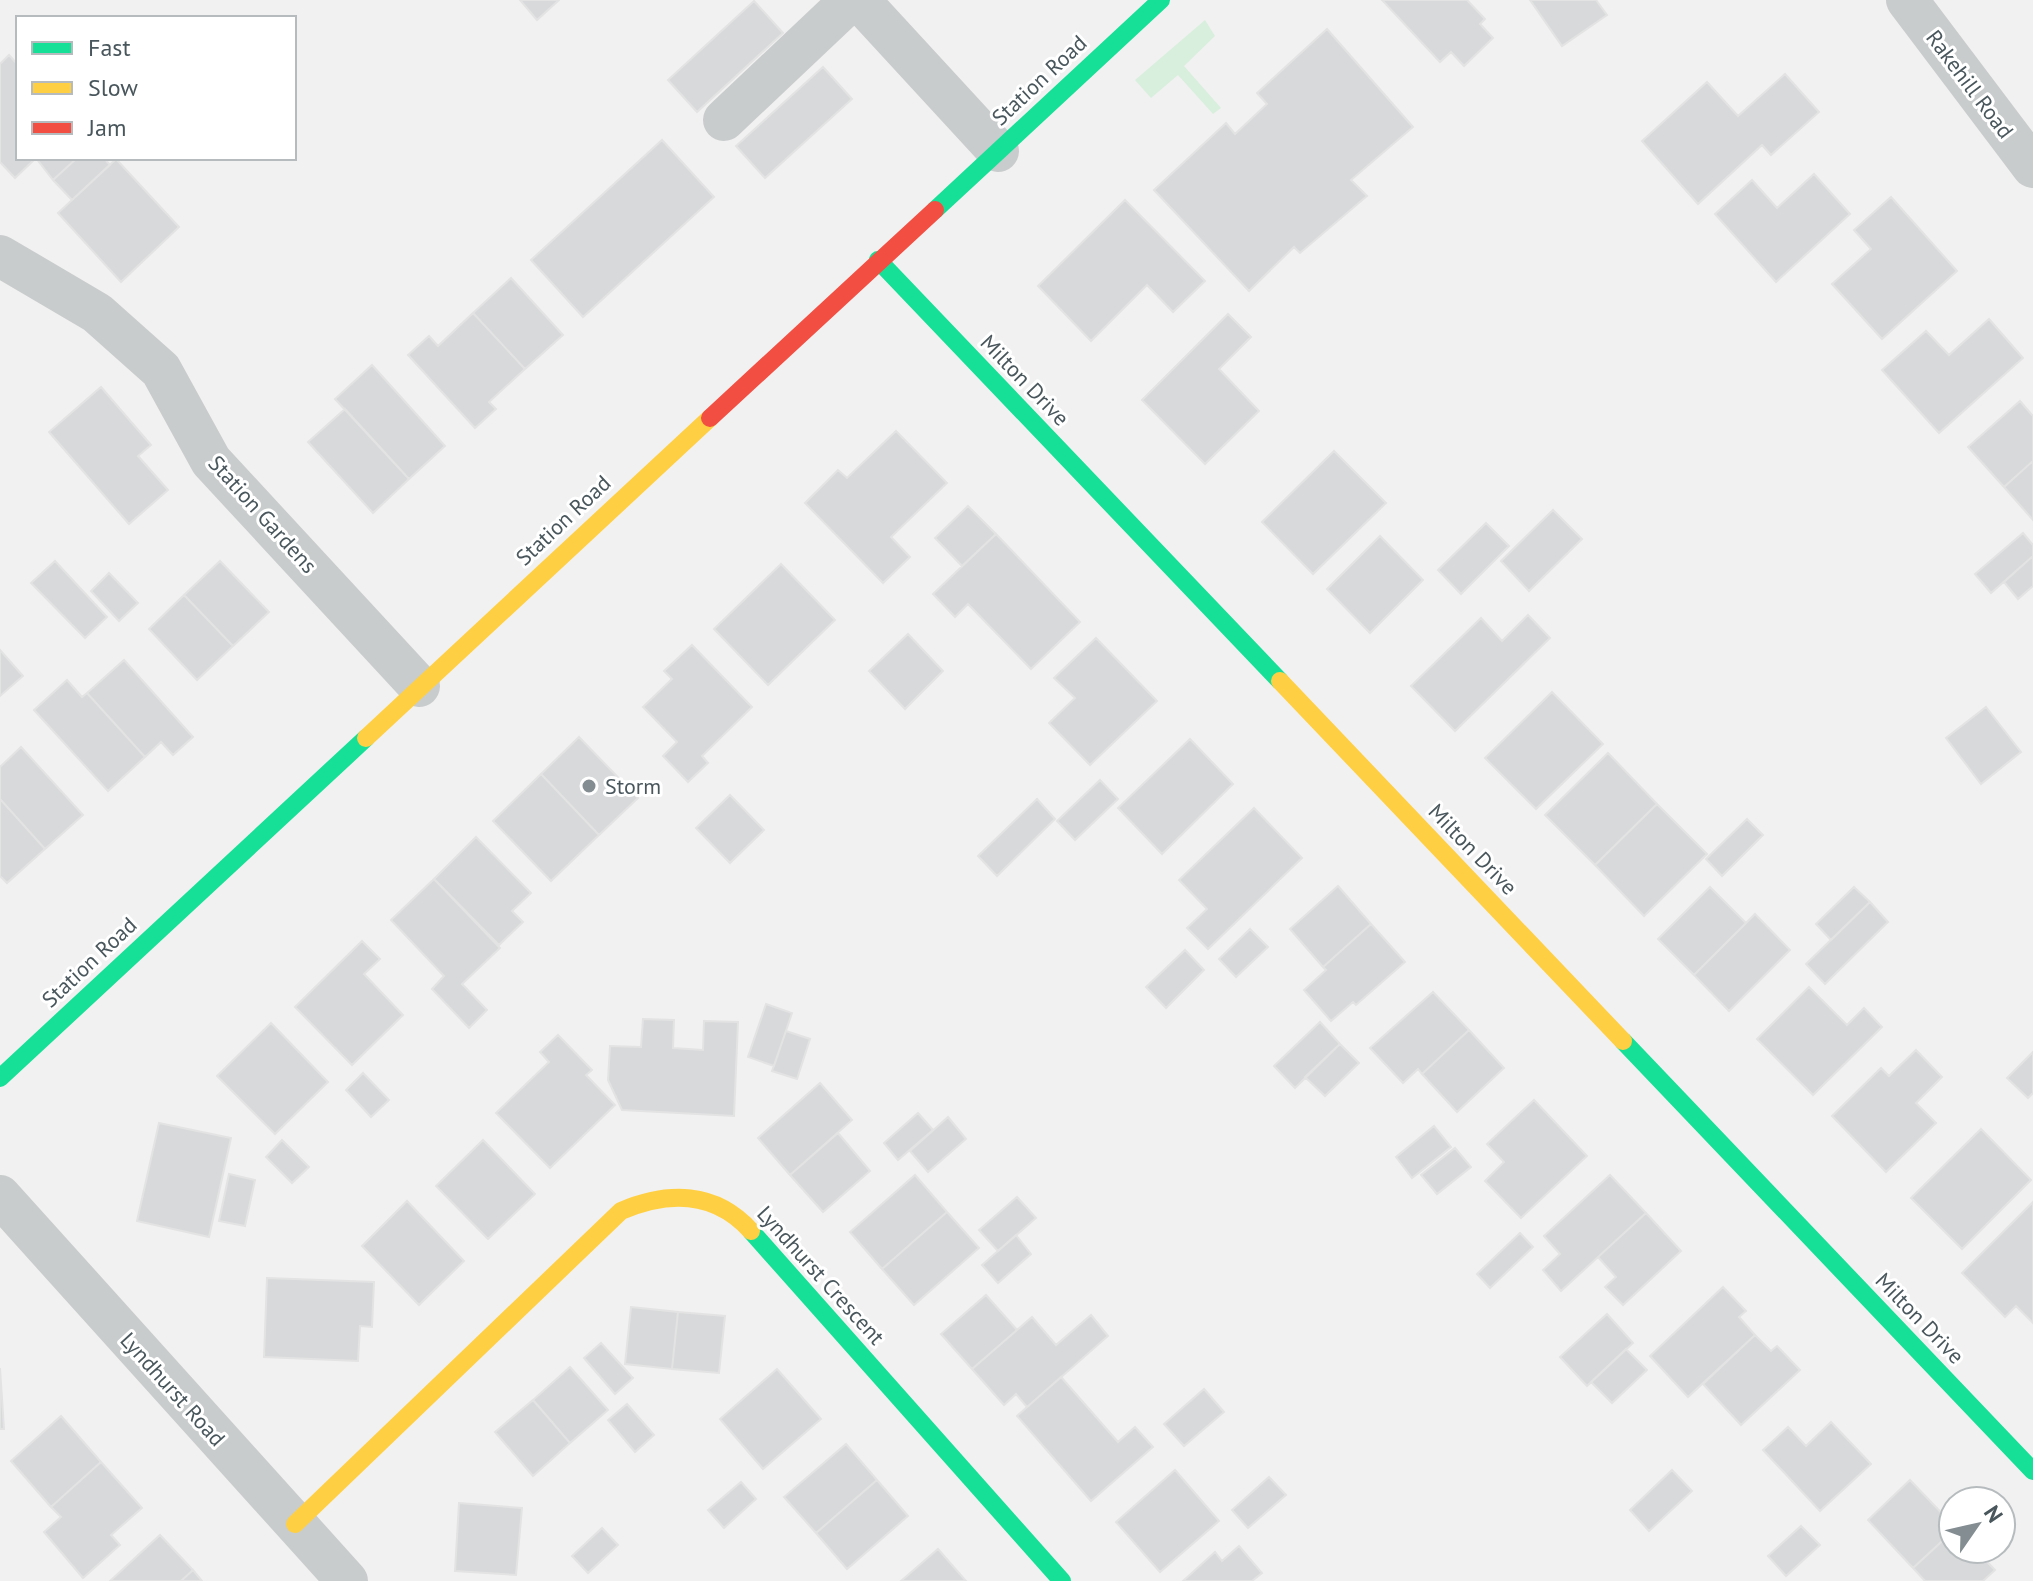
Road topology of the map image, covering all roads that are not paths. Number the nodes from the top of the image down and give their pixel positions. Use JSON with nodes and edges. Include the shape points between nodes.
{"nodes":[{"id":1,"x":851,"y":0,"type":"edge"},
{"id":2,"x":859,"y":0,"type":"edge"},
{"id":3,"x":1161,"y":0,"type":"edge"},
{"id":4,"x":1907,"y":0,"type":"edge"},
{"id":5,"x":724,"y":120,"type":"dead end"},
{"id":6,"x":998,"y":151,"type":"junction"},
{"id":7,"x":2033,"y":167,"type":"edge"},
{"id":8,"x":0,"y":256,"type":"edge"},
{"id":9,"x":878,"y":260,"type":"junction"},
{"id":10,"x":419,"y":686,"type":"junction"},
{"id":11,"x":0,"y":1078,"type":"edge"},
{"id":12,"x":0,"y":1196,"type":"edge"},
{"id":13,"x":2033,"y":1471,"type":"edge"},
{"id":14,"x":295,"y":1524,"type":"junction"},
{"id":15,"x":347,"y":1581,"type":"edge"},
{"id":16,"x":1062,"y":1581,"type":"edge"}],
"edges":[{"from":1,"to":5,"type":"street"},
{"from":2,"to":6,"type":"street"},
{"from":3,"to":6,"type":"street","name":"Station Road"},
{"from":4,"to":7,"type":"street","name":"Rakehill Road"},
{"from":6,"to":9,"type":"street","name":"Station Road"},
{"from":8,"to":10,"type":"street","name":"Station Gardens","via":[[97,313],[161,370],[211,461]]},
{"from":9,"to":10,"type":"street","name":"Station Road"},
{"from":9,"to":13,"type":"street","name":"Milton Drive"},
{"from":10,"to":11,"type":"street","name":"Station Road"},
{"from":12,"to":14,"type":"street","name":"Lyndhurst Road"},
{"from":14,"to":15,"type":"street","name":"Lyndhurst Road"},
{"from":14,"to":16,"type":"street","name":"Lyndhurst Crescent","via":[[621,1211],[649,1198],[679,1194],[709,1201],[737,1216]]}]}
